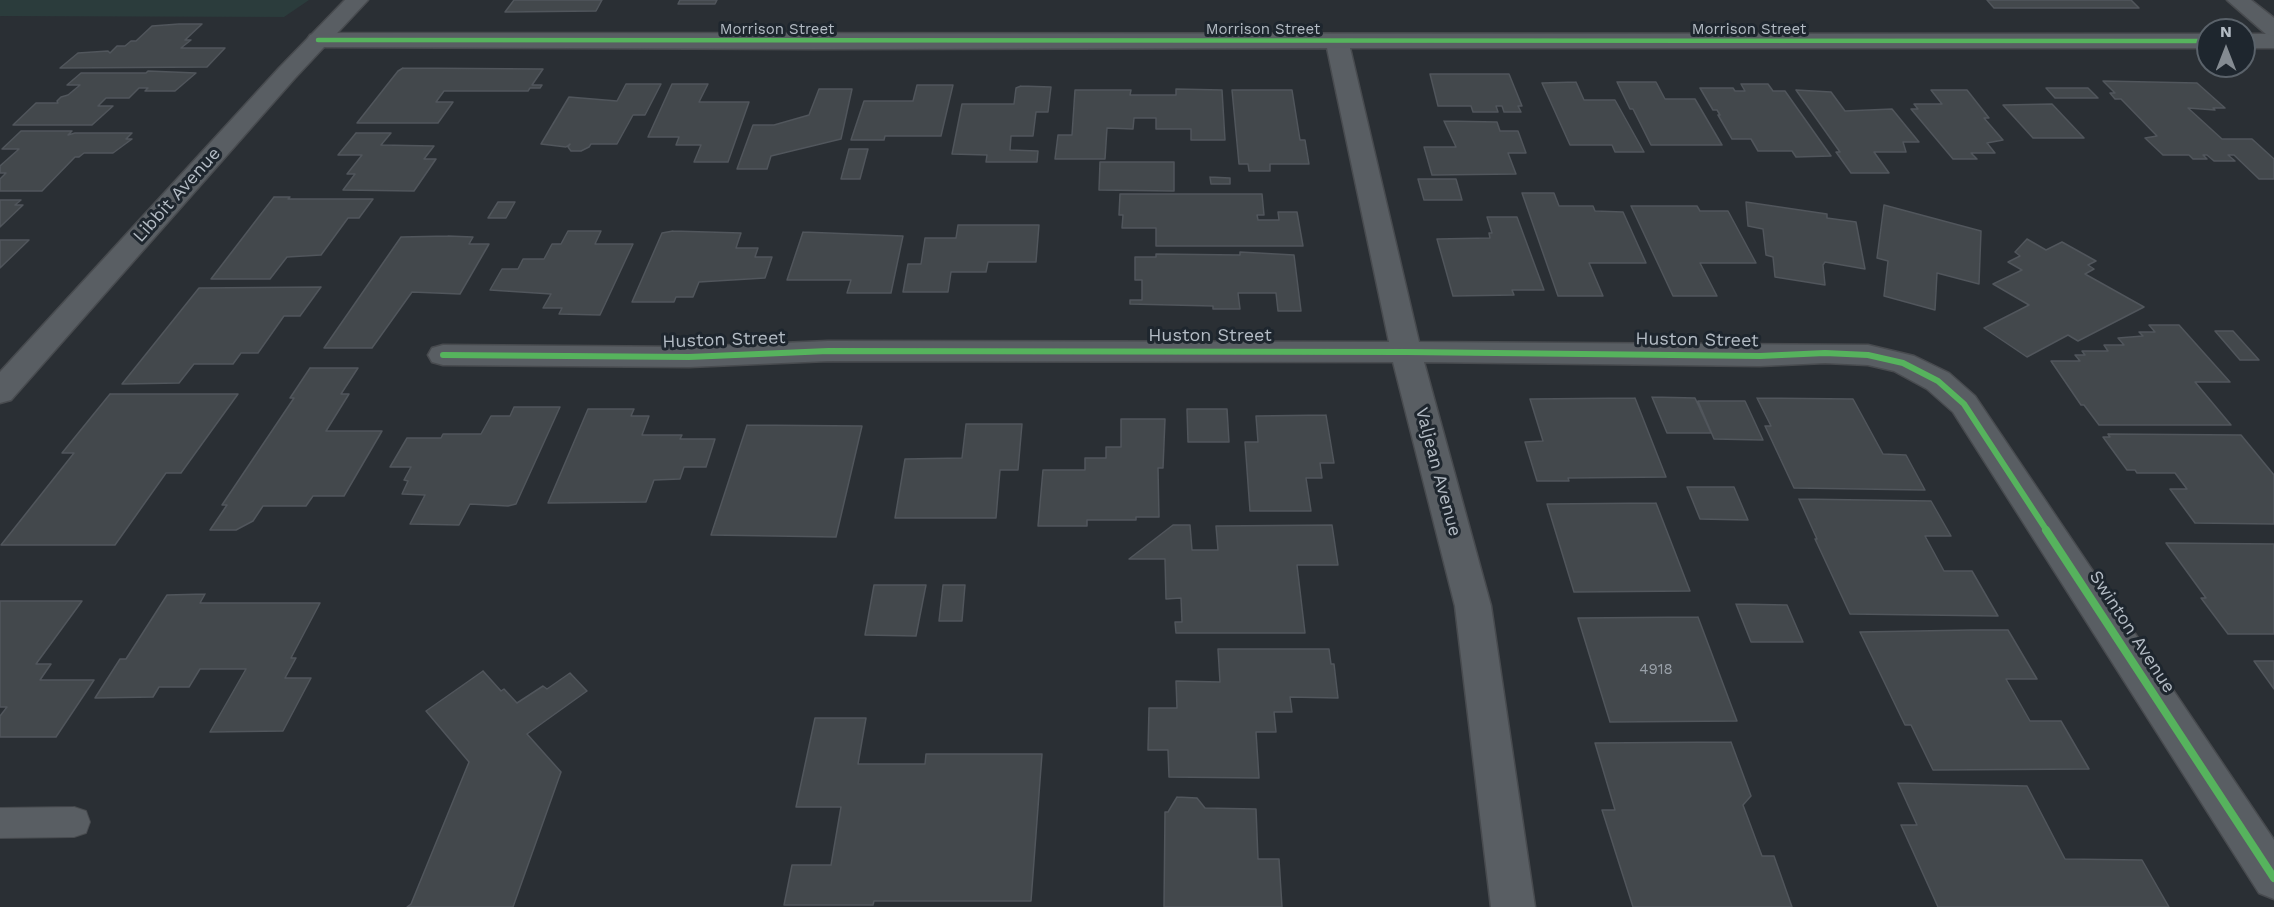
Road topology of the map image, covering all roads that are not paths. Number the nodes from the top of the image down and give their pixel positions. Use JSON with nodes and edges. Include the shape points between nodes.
{"nodes":[{"id":1,"x":357,"y":0,"type":"edge"},
{"id":2,"x":2238,"y":0,"type":"edge"},
{"id":3,"x":2274,"y":29,"type":"edge"},
{"id":4,"x":318,"y":40,"type":"junction"},
{"id":5,"x":2196,"y":41,"type":"edge"},
{"id":6,"x":2256,"y":41,"type":"edge"},
{"id":7,"x":2274,"y":41,"type":"edge"},
{"id":8,"x":1337,"y":42,"type":"junction"},
{"id":9,"x":1406,"y":352,"type":"junction"},
{"id":10,"x":443,"y":356,"type":"dead end"},
{"id":11,"x":0,"y":392,"type":"edge"},
{"id":12,"x":1964,"y":404,"type":"joint"},
{"id":13,"x":74,"y":822,"type":"dead end"},
{"id":14,"x":0,"y":823,"type":"edge"},
{"id":15,"x":2274,"y":878,"type":"edge"},
{"id":16,"x":1513,"y":907,"type":"edge"}],
"edges":[{"from":1,"to":4,"type":"street","name":"Libbit Avenue"},
{"from":2,"to":3,"type":"street"},
{"from":4,"to":8,"type":"street","name":"Morrison Street"},
{"from":4,"to":11,"type":"street","name":"Libbit Avenue"},
{"from":5,"to":8,"type":"street","name":"Morrison Street"},
{"from":6,"to":7,"type":"street"},
{"from":8,"to":9,"type":"street","name":"Valjean Avenue"},
{"from":9,"to":10,"type":"street","name":"Huston Street","via":[[828,351],[689,357]]},
{"from":9,"to":12,"type":"street","name":"Huston Street","via":[[1868,355],[1911,367],[1938,381]]},
{"from":9,"to":16,"type":"street","name":"Valjean Avenue","via":[[1473,606]]},
{"from":12,"to":15,"type":"street","name":"Swinton Avenue"},
{"from":13,"to":14,"type":"lane"}]}
